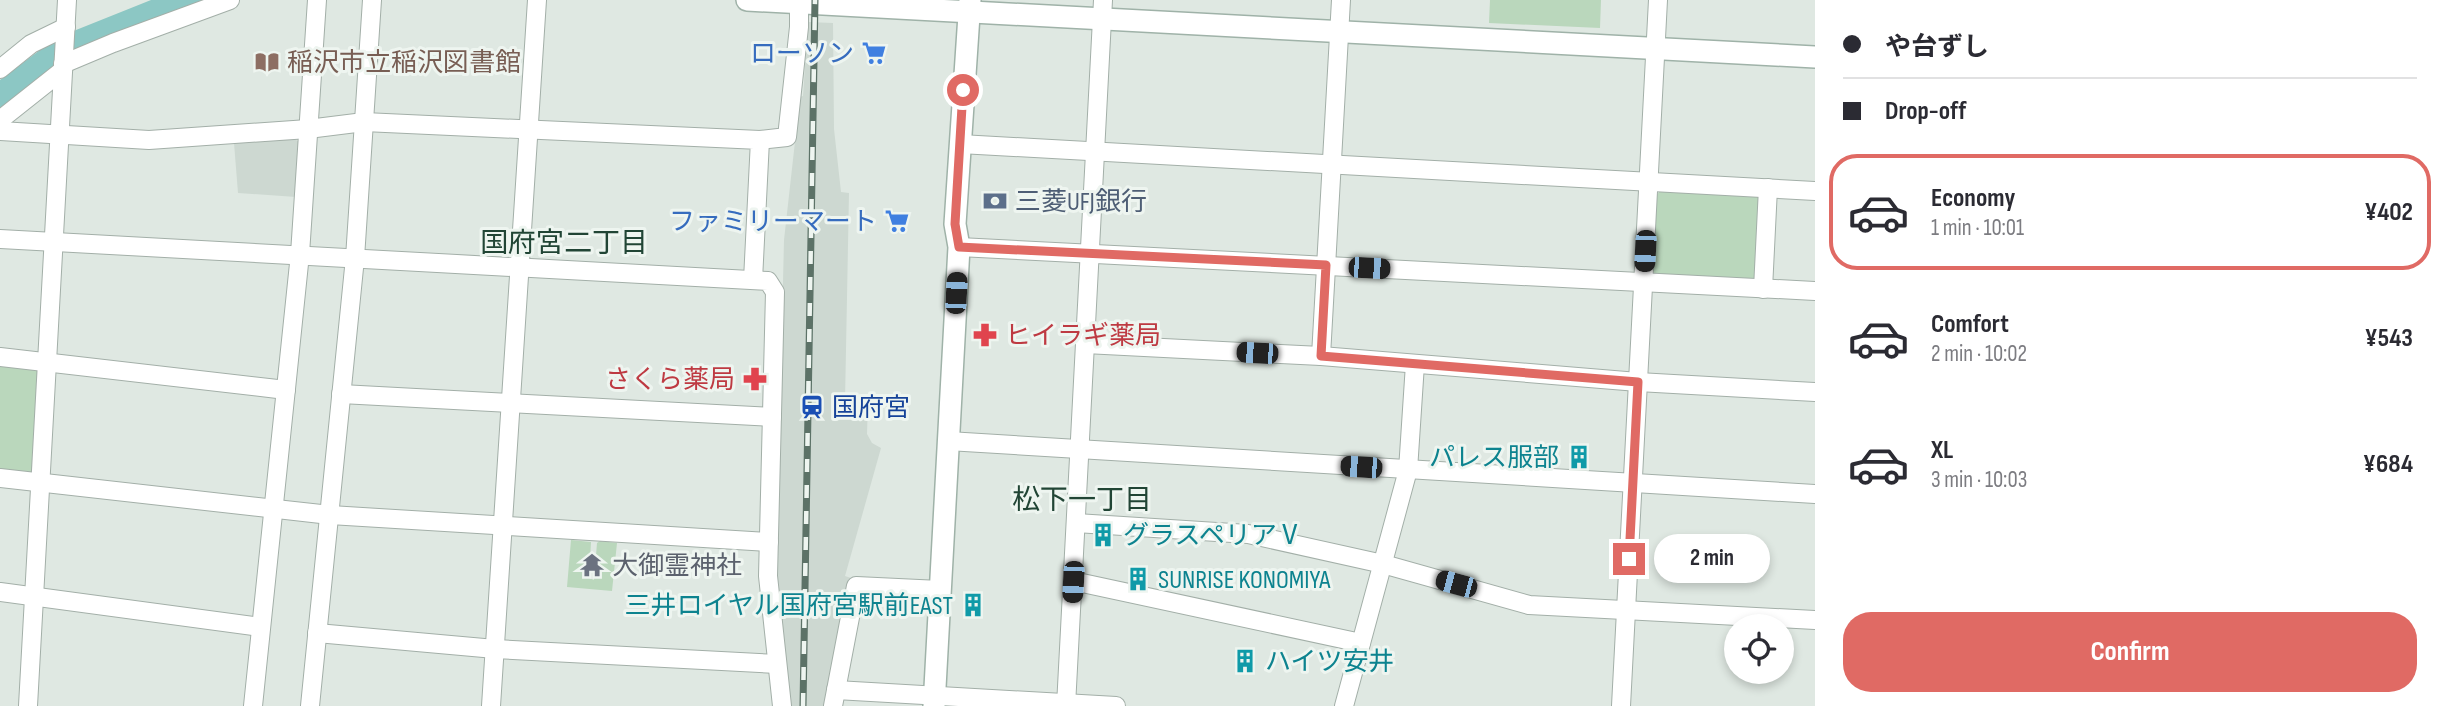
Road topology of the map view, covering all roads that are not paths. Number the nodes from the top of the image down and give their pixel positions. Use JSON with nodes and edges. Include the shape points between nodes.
{"nodes":[{"id":1,"x":68,"y":0,"type":"edge"},
{"id":2,"x":230,"y":0,"type":"edge"},
{"id":3,"x":317,"y":0,"type":"edge"},
{"id":4,"x":372,"y":0,"type":"edge"},
{"id":5,"x":537,"y":0,"type":"edge"},
{"id":6,"x":747,"y":0,"type":"edge"},
{"id":7,"x":1341,"y":0,"type":"edge"},
{"id":8,"x":1658,"y":0,"type":"edge"},
{"id":9,"x":799,"y":1,"type":"edge"},
{"id":10,"x":840,"y":3,"type":"edge"},
{"id":11,"x":970,"y":6,"type":"edge"},
{"id":12,"x":1103,"y":10,"type":"edge"},
{"id":13,"x":66,"y":29,"type":"junction"},
{"id":14,"x":1340,"y":32,"type":"junction"},
{"id":15,"x":1656,"y":48,"type":"junction"},
{"id":16,"x":1815,"y":57,"type":"edge"},
{"id":17,"x":63,"y":65,"type":"junction"},
{"id":18,"x":0,"y":69,"type":"edge"},
{"id":19,"x":0,"y":120,"type":"edge"},
{"id":20,"x":363,"y":122,"type":"junction"},
{"id":21,"x":308,"y":129,"type":"junction"},
{"id":22,"x":529,"y":130,"type":"junction"},
{"id":23,"x":0,"y":131,"type":"edge"},
{"id":24,"x":60,"y":135,"type":"junction"},
{"id":25,"x":760,"y":140,"type":"junction"},
{"id":26,"x":960,"y":144,"type":"junction"},
{"id":27,"x":1095,"y":152,"type":"junction"},
{"id":28,"x":1332,"y":165,"type":"junction"},
{"id":29,"x":1648,"y":182,"type":"junction"},
{"id":30,"x":1768,"y":188,"type":"junction"},
{"id":31,"x":1815,"y":191,"type":"edge"},
{"id":32,"x":0,"y":239,"type":"edge"},
{"id":33,"x":53,"y":242,"type":"junction"},
{"id":34,"x":959,"y":247,"type":"junction"},
{"id":35,"x":1090,"y":253,"type":"junction"},
{"id":36,"x":300,"y":254,"type":"junction"},
{"id":37,"x":355,"y":258,"type":"junction"},
{"id":38,"x":1326,"y":265,"type":"junction"},
{"id":39,"x":520,"y":268,"type":"junction"},
{"id":40,"x":753,"y":280,"type":"junction"},
{"id":41,"x":1643,"y":282,"type":"junction"},
{"id":42,"x":1763,"y":289,"type":"junction"},
{"id":43,"x":1815,"y":291,"type":"edge"},
{"id":44,"x":1085,"y":344,"type":"junction"},
{"id":45,"x":1321,"y":356,"type":"junction"},
{"id":46,"x":0,"y":357,"type":"edge"},
{"id":47,"x":47,"y":362,"type":"junction"},
{"id":48,"x":1415,"y":364,"type":"junction"},
{"id":49,"x":1638,"y":382,"type":"junction"},
{"id":50,"x":286,"y":390,"type":"junction"},
{"id":51,"x":1815,"y":392,"type":"edge"},
{"id":52,"x":341,"y":394,"type":"junction"},
{"id":53,"x":511,"y":403,"type":"junction"},
{"id":54,"x":772,"y":417,"type":"junction"},
{"id":55,"x":948,"y":441,"type":"junction"},
{"id":56,"x":1080,"y":450,"type":"junction"},
{"id":57,"x":1408,"y":470,"type":"junction"},
{"id":58,"x":0,"y":478,"type":"edge"},
{"id":59,"x":40,"y":482,"type":"junction"},
{"id":60,"x":1633,"y":483,"type":"junction"},
{"id":61,"x":1815,"y":494,"type":"edge"},
{"id":62,"x":274,"y":509,"type":"junction"},
{"id":63,"x":330,"y":515,"type":"junction"},
{"id":64,"x":1076,"y":523,"type":"junction"},
{"id":65,"x":503,"y":526,"type":"junction"},
{"id":66,"x":769,"y":542,"type":"junction"},
{"id":67,"x":1383,"y":564,"type":"junction"},
{"id":68,"x":1073,"y":582,"type":"junction"},
{"id":69,"x":940,"y":590,"type":"junction"},
{"id":70,"x":0,"y":593,"type":"edge"},
{"id":71,"x":34,"y":597,"type":"junction"},
{"id":72,"x":1626,"y":610,"type":"junction"},
{"id":73,"x":1815,"y":620,"type":"edge"},
{"id":74,"x":261,"y":627,"type":"junction"},
{"id":75,"x":317,"y":633,"type":"junction"},
{"id":76,"x":1361,"y":643,"type":"junction"},
{"id":77,"x":495,"y":649,"type":"junction"},
{"id":78,"x":777,"y":664,"type":"junction"},
{"id":79,"x":835,"y":698,"type":"edge"},
{"id":80,"x":934,"y":701,"type":"edge"},
{"id":81,"x":1066,"y":705,"type":"edge"},
{"id":82,"x":28,"y":706,"type":"edge"},
{"id":83,"x":253,"y":706,"type":"edge"},
{"id":84,"x":310,"y":706,"type":"edge"},
{"id":85,"x":491,"y":706,"type":"edge"},
{"id":86,"x":782,"y":706,"type":"edge"},
{"id":87,"x":1116,"y":706,"type":"edge"},
{"id":88,"x":1344,"y":706,"type":"edge"},
{"id":89,"x":1621,"y":706,"type":"edge"}],
"edges":[{"from":1,"to":13,"type":"street"},
{"from":2,"to":17,"type":"street"},
{"from":3,"to":21,"type":"street"},
{"from":4,"to":20,"type":"street"},
{"from":5,"to":22,"type":"street"},
{"from":6,"to":9,"type":"street"},
{"from":7,"to":14,"type":"street"},
{"from":8,"to":15,"type":"street"},
{"from":9,"to":10,"type":"street"},
{"from":9,"to":25,"type":"street","via":[[787,137]]},
{"from":10,"to":11,"type":"street"},
{"from":11,"to":12,"type":"street"},
{"from":11,"to":26,"type":"street"},
{"from":12,"to":14,"type":"street"},
{"from":12,"to":27,"type":"street"},
{"from":13,"to":17,"type":"street"},
{"from":13,"to":18,"type":"street","via":[[31,44]]},
{"from":14,"to":15,"type":"street"},
{"from":14,"to":28,"type":"street"},
{"from":15,"to":16,"type":"street"},
{"from":15,"to":29,"type":"street"},
{"from":17,"to":19,"type":"street"},
{"from":17,"to":24,"type":"street"},
{"from":20,"to":21,"type":"street"},
{"from":20,"to":22,"type":"street"},
{"from":20,"to":37,"type":"street"},
{"from":21,"to":24,"type":"street","via":[[149,140]]},
{"from":21,"to":36,"type":"street"},
{"from":22,"to":25,"type":"street"},
{"from":22,"to":39,"type":"street"},
{"from":23,"to":24,"type":"street"},
{"from":24,"to":33,"type":"street"},
{"from":25,"to":40,"type":"street"},
{"from":26,"to":27,"type":"street"},
{"from":26,"to":34,"type":"street","via":[[955,224]]},
{"from":27,"to":28,"type":"street"},
{"from":27,"to":35,"type":"street"},
{"from":28,"to":29,"type":"street"},
{"from":28,"to":38,"type":"street"},
{"from":29,"to":30,"type":"street"},
{"from":29,"to":41,"type":"street"},
{"from":30,"to":31,"type":"street"},
{"from":30,"to":42,"type":"street"},
{"from":32,"to":33,"type":"street"},
{"from":33,"to":36,"type":"street"},
{"from":33,"to":47,"type":"street"},
{"from":34,"to":35,"type":"street"},
{"from":34,"to":55,"type":"street"},
{"from":35,"to":38,"type":"street"},
{"from":35,"to":44,"type":"street"},
{"from":36,"to":37,"type":"street"},
{"from":36,"to":50,"type":"street"},
{"from":37,"to":39,"type":"street"},
{"from":37,"to":52,"type":"street"},
{"from":38,"to":41,"type":"street"},
{"from":38,"to":45,"type":"street"},
{"from":39,"to":40,"type":"street"},
{"from":39,"to":53,"type":"street"},
{"from":40,"to":54,"type":"street","via":[[768,281],[775,292]]},
{"from":41,"to":42,"type":"street"},
{"from":41,"to":49,"type":"street"},
{"from":42,"to":43,"type":"street"},
{"from":44,"to":45,"type":"street"},
{"from":44,"to":56,"type":"street"},
{"from":45,"to":48,"type":"street"},
{"from":46,"to":47,"type":"street"},
{"from":47,"to":50,"type":"street"},
{"from":47,"to":59,"type":"street"},
{"from":48,"to":49,"type":"street"},
{"from":48,"to":57,"type":"street"},
{"from":49,"to":51,"type":"street"},
{"from":49,"to":60,"type":"street"},
{"from":50,"to":62,"type":"street"},
{"from":52,"to":53,"type":"street"},
{"from":52,"to":63,"type":"street"},
{"from":53,"to":54,"type":"street"},
{"from":53,"to":65,"type":"street"},
{"from":54,"to":66,"type":"street"},
{"from":55,"to":56,"type":"street"},
{"from":55,"to":69,"type":"street"},
{"from":56,"to":57,"type":"street"},
{"from":56,"to":64,"type":"street"},
{"from":57,"to":60,"type":"street"},
{"from":57,"to":67,"type":"street"},
{"from":58,"to":59,"type":"street"},
{"from":59,"to":62,"type":"street"},
{"from":59,"to":71,"type":"street"},
{"from":60,"to":61,"type":"street"},
{"from":60,"to":72,"type":"street"},
{"from":62,"to":63,"type":"street"},
{"from":62,"to":74,"type":"street"},
{"from":63,"to":65,"type":"street"},
{"from":63,"to":75,"type":"street"},
{"from":64,"to":67,"type":"street","via":[[1248,534]]},
{"from":64,"to":68,"type":"street"},
{"from":65,"to":66,"type":"street"},
{"from":65,"to":77,"type":"street"},
{"from":66,"to":78,"type":"street"},
{"from":67,"to":72,"type":"street","via":[[1529,605]]},
{"from":67,"to":76,"type":"street"},
{"from":68,"to":76,"type":"street"},
{"from":68,"to":81,"type":"street"},
{"from":69,"to":79,"type":"street","via":[[856,586]]},
{"from":69,"to":80,"type":"street"},
{"from":70,"to":71,"type":"street"},
{"from":71,"to":74,"type":"street"},
{"from":71,"to":82,"type":"street"},
{"from":72,"to":73,"type":"street"},
{"from":72,"to":89,"type":"street"},
{"from":74,"to":83,"type":"street"},
{"from":75,"to":77,"type":"street"},
{"from":75,"to":84,"type":"street"},
{"from":76,"to":88,"type":"street"},
{"from":77,"to":78,"type":"street"},
{"from":77,"to":85,"type":"street"},
{"from":78,"to":86,"type":"street"},
{"from":79,"to":80,"type":"street"},
{"from":80,"to":81,"type":"street"},
{"from":81,"to":87,"type":"street"}]}
